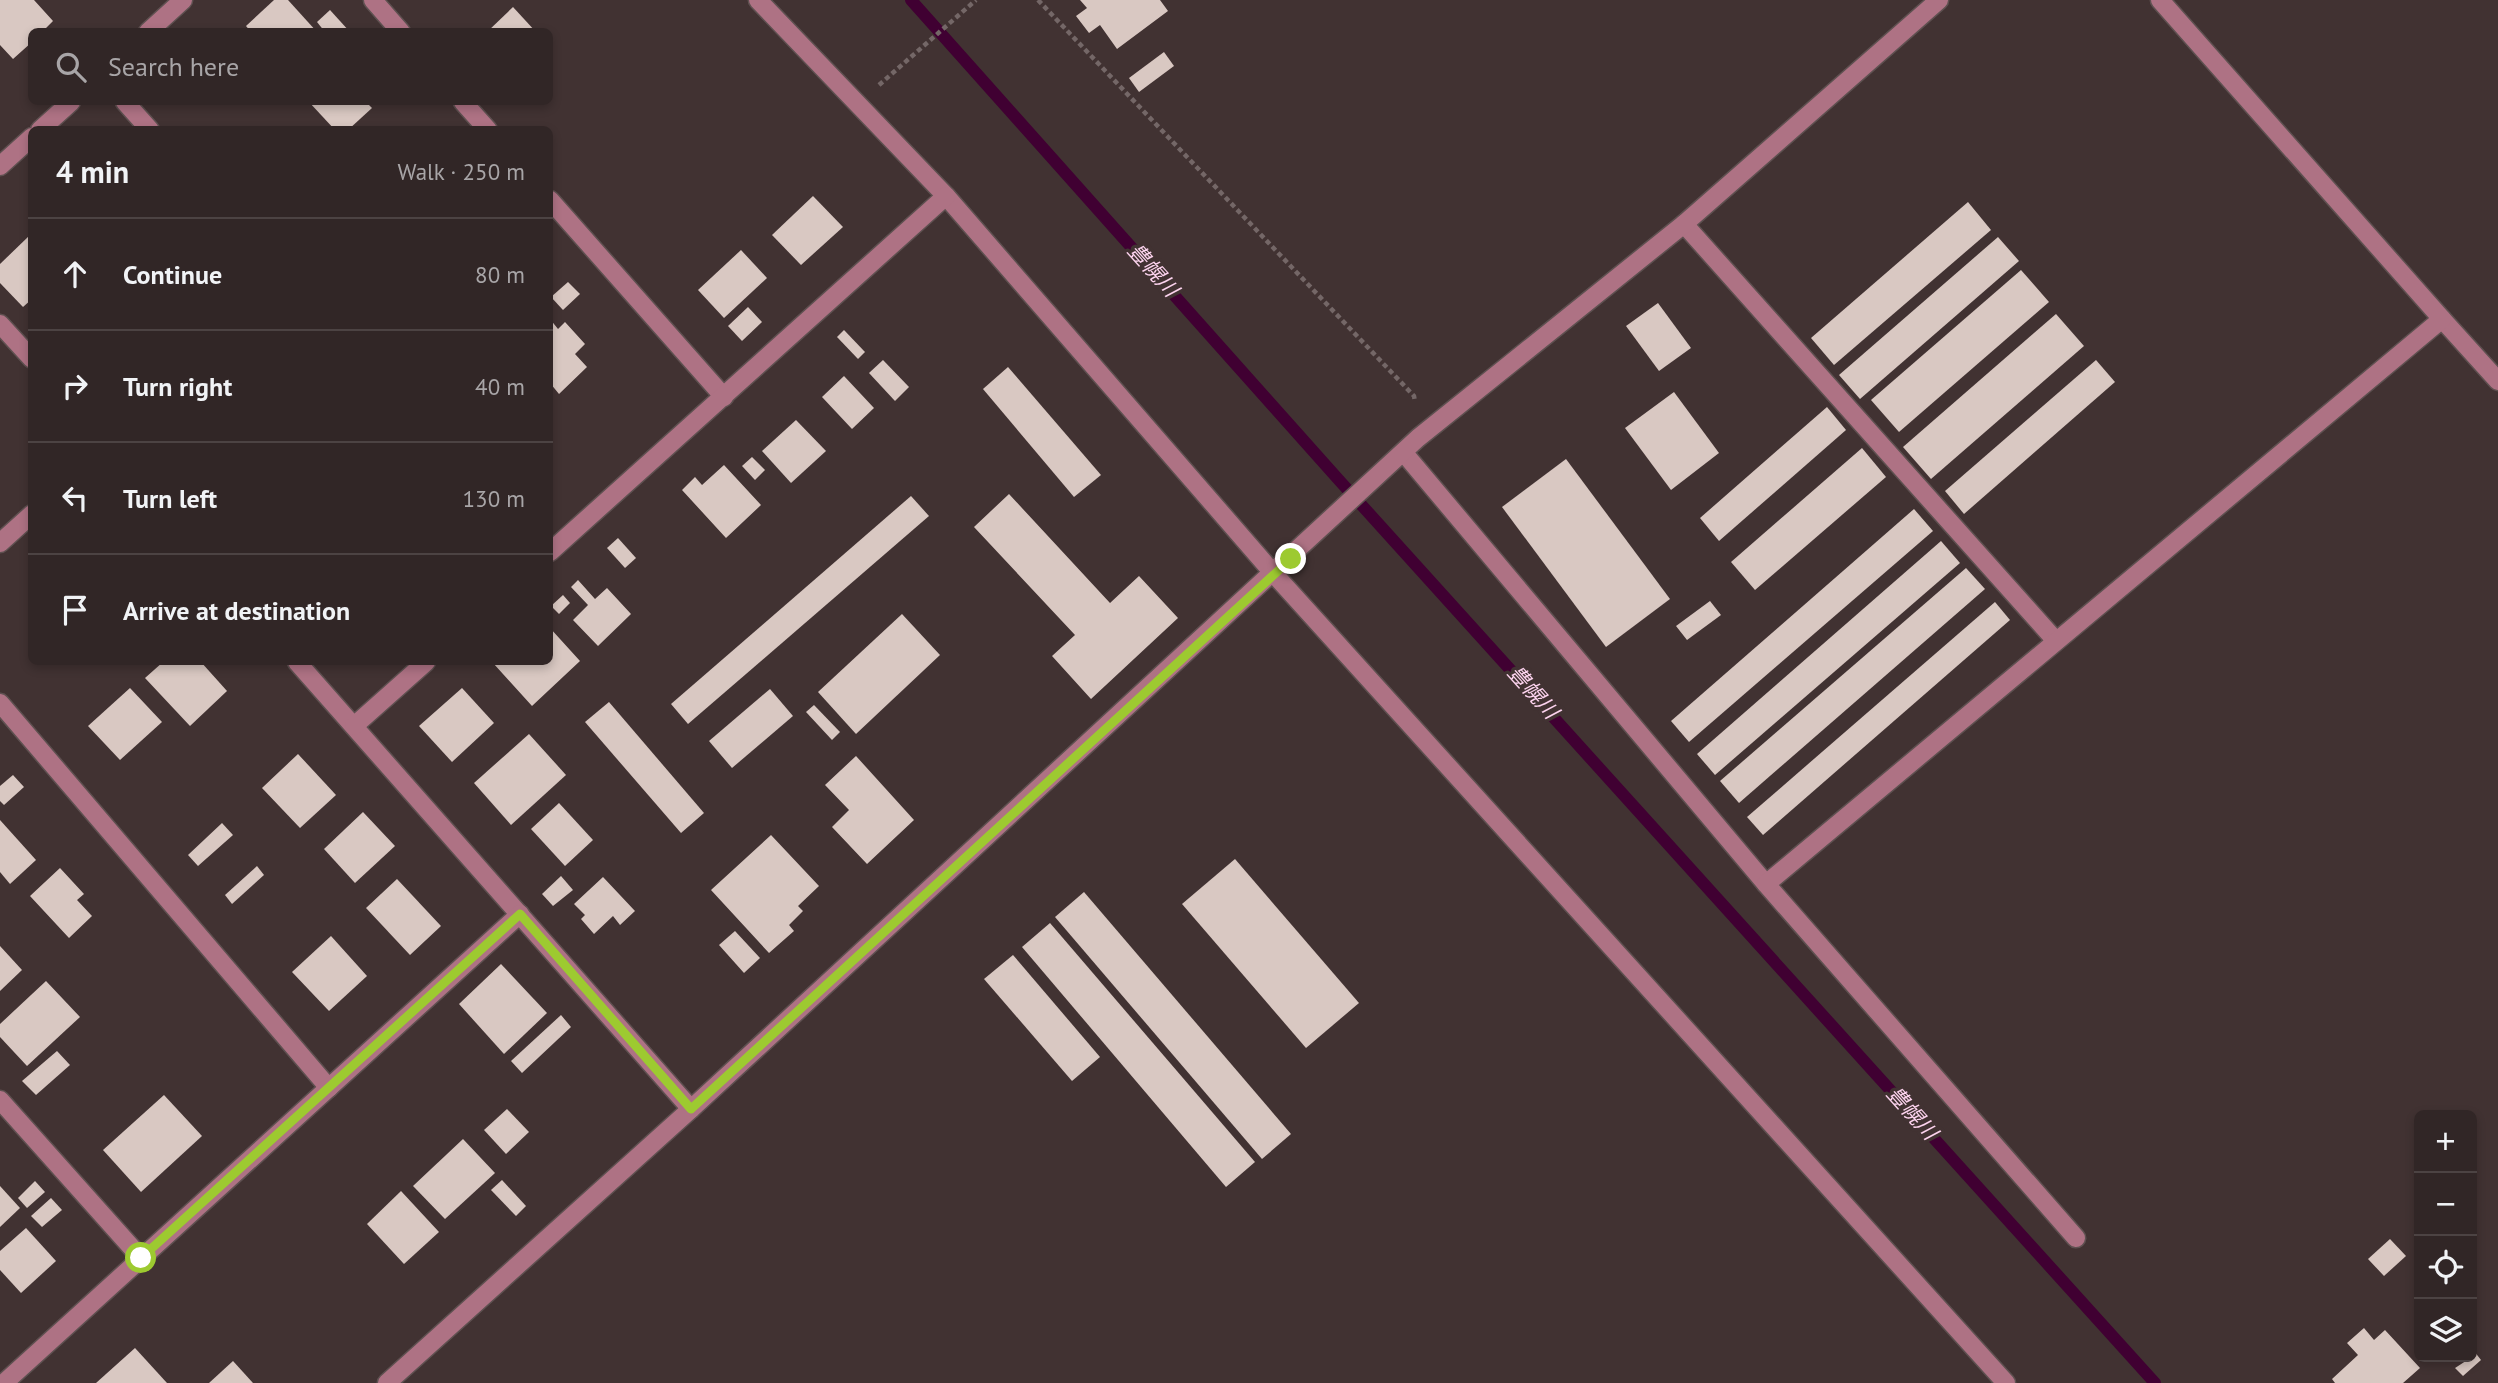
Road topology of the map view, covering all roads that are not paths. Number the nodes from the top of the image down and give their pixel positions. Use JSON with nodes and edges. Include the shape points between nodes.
{"nodes":[{"id":1,"x":183,"y":0,"type":"edge"},
{"id":2,"x":373,"y":0,"type":"edge"},
{"id":3,"x":758,"y":0,"type":"edge"},
{"id":4,"x":1939,"y":0,"type":"edge"},
{"id":5,"x":2160,"y":0,"type":"edge"},
{"id":6,"x":152,"y":28,"type":"edge"},
{"id":7,"x":398,"y":28,"type":"edge"},
{"id":8,"x":68,"y":105,"type":"edge"},
{"id":9,"x":128,"y":105,"type":"edge"},
{"id":10,"x":466,"y":105,"type":"edge"},
{"id":11,"x":44,"y":126,"type":"edge"},
{"id":12,"x":146,"y":126,"type":"edge"},
{"id":13,"x":484,"y":126,"type":"edge"},
{"id":14,"x":28,"y":141,"type":"edge"},
{"id":15,"x":0,"y":166,"type":"edge"},
{"id":16,"x":946,"y":196,"type":"junction"},
{"id":17,"x":553,"y":203,"type":"edge"},
{"id":18,"x":1684,"y":224,"type":"junction"},
{"id":19,"x":2442,"y":319,"type":"junction"},
{"id":20,"x":0,"y":324,"type":"edge"},
{"id":21,"x":28,"y":355,"type":"edge"},
{"id":22,"x":2498,"y":381,"type":"edge"},
{"id":23,"x":724,"y":397,"type":"junction"},
{"id":24,"x":1404,"y":453,"type":"junction"},
{"id":25,"x":28,"y":518,"type":"edge"},
{"id":26,"x":0,"y":544,"type":"edge"},
{"id":27,"x":553,"y":549,"type":"edge"},
{"id":28,"x":1274,"y":574,"type":"junction"},
{"id":29,"x":2056,"y":641,"type":"junction"},
{"id":30,"x":300,"y":665,"type":"edge"},
{"id":31,"x":423,"y":665,"type":"edge"},
{"id":32,"x":0,"y":704,"type":"edge"},
{"id":33,"x":354,"y":726,"type":"junction"},
{"id":34,"x":1766,"y":884,"type":"junction"},
{"id":35,"x":520,"y":914,"type":"junction"},
{"id":36,"x":329,"y":1088,"type":"junction"},
{"id":37,"x":0,"y":1100,"type":"edge"},
{"id":38,"x":691,"y":1109,"type":"junction"},
{"id":39,"x":2076,"y":1238,"type":"dead end"},
{"id":40,"x":141,"y":1258,"type":"junction"},
{"id":41,"x":4,"y":1383,"type":"edge"},
{"id":42,"x":387,"y":1383,"type":"edge"},
{"id":43,"x":2006,"y":1383,"type":"edge"}],
"edges":[{"from":1,"to":6,"type":"street"},
{"from":2,"to":7,"type":"street"},
{"from":3,"to":16,"type":"street"},
{"from":4,"to":18,"type":"street"},
{"from":5,"to":19,"type":"street"},
{"from":8,"to":11,"type":"street"},
{"from":9,"to":12,"type":"street"},
{"from":10,"to":13,"type":"street"},
{"from":14,"to":15,"type":"street"},
{"from":16,"to":23,"type":"street"},
{"from":16,"to":28,"type":"street"},
{"from":17,"to":23,"type":"street"},
{"from":18,"to":24,"type":"street"},
{"from":18,"to":29,"type":"street"},
{"from":19,"to":22,"type":"street"},
{"from":19,"to":29,"type":"street"},
{"from":20,"to":21,"type":"street"},
{"from":23,"to":27,"type":"street"},
{"from":24,"to":28,"type":"street"},
{"from":24,"to":34,"type":"street"},
{"from":25,"to":26,"type":"street"},
{"from":28,"to":38,"type":"street"},
{"from":28,"to":43,"type":"street"},
{"from":29,"to":34,"type":"street"},
{"from":30,"to":33,"type":"street"},
{"from":31,"to":33,"type":"street"},
{"from":32,"to":36,"type":"street"},
{"from":33,"to":35,"type":"street"},
{"from":34,"to":39,"type":"street"},
{"from":35,"to":36,"type":"street"},
{"from":35,"to":38,"type":"street"},
{"from":36,"to":40,"type":"street"},
{"from":37,"to":40,"type":"street"},
{"from":38,"to":42,"type":"street"},
{"from":40,"to":41,"type":"street"}]}
